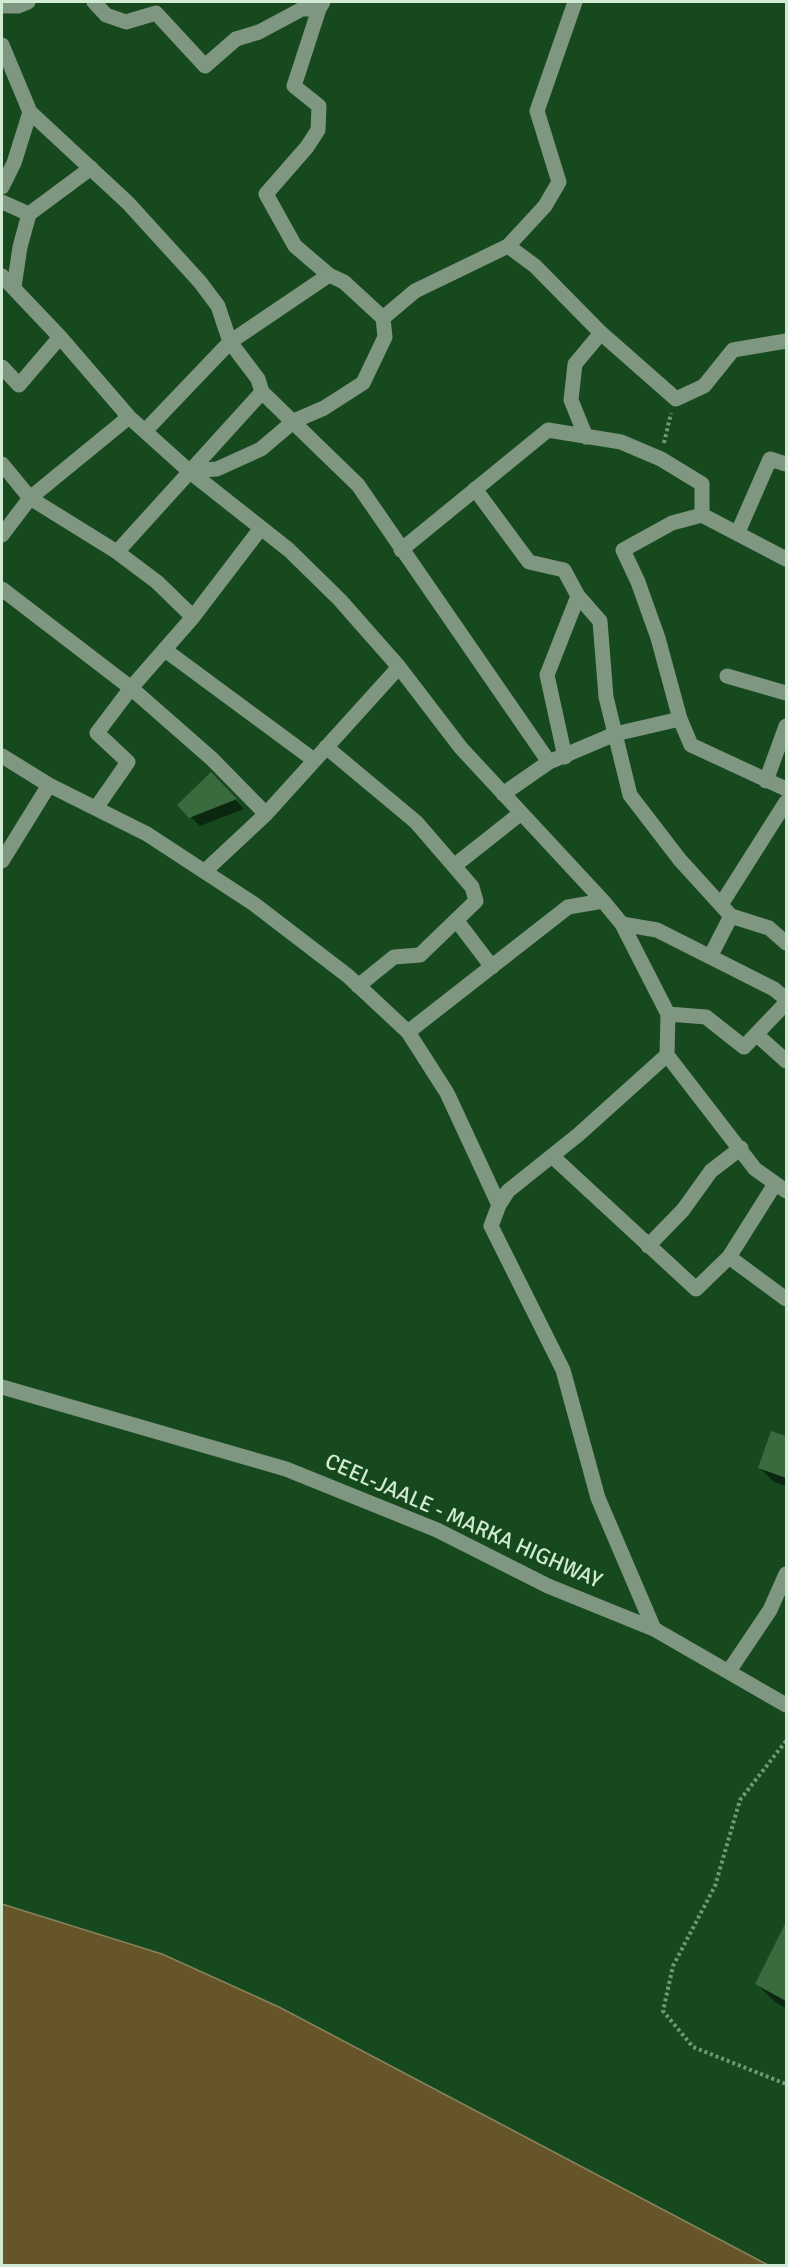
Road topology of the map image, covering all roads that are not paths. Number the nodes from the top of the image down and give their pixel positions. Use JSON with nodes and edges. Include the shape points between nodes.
{"nodes":[{"id":1,"x":28,"y":2,"type":"edge"},
{"id":2,"x":94,"y":2,"type":"edge"},
{"id":3,"x":575,"y":2,"type":"edge"},
{"id":4,"x":321,"y":5,"type":"edge"},
{"id":5,"x":2,"y":6,"type":"edge"},
{"id":6,"x":2,"y":45,"type":"edge"},
{"id":7,"x":30,"y":112,"type":"junction"},
{"id":8,"x":91,"y":168,"type":"junction"},
{"id":9,"x":2,"y":187,"type":"edge"},
{"id":10,"x":2,"y":202,"type":"edge"},
{"id":11,"x":29,"y":214,"type":"junction"},
{"id":12,"x":508,"y":246,"type":"junction"},
{"id":13,"x":329,"y":275,"type":"junction"},
{"id":14,"x":2,"y":276,"type":"edge"},
{"id":15,"x":14,"y":287,"type":"junction"},
{"id":16,"x":384,"y":318,"type":"junction"},
{"id":17,"x":600,"y":333,"type":"junction"},
{"id":18,"x":60,"y":337,"type":"junction"},
{"id":19,"x":786,"y":341,"type":"edge"},
{"id":20,"x":230,"y":342,"type":"junction"},
{"id":21,"x":2,"y":367,"type":"edge"},
{"id":22,"x":262,"y":392,"type":"junction"},
{"id":23,"x":129,"y":417,"type":"junction"},
{"id":24,"x":294,"y":421,"type":"junction"},
{"id":25,"x":145,"y":431,"type":"junction"},
{"id":26,"x":586,"y":436,"type":"junction"},
{"id":27,"x":2,"y":464,"type":"edge"},
{"id":28,"x":786,"y":464,"type":"edge"},
{"id":29,"x":189,"y":471,"type":"junction"},
{"id":30,"x":475,"y":489,"type":"junction"},
{"id":31,"x":30,"y":498,"type":"junction"},
{"id":32,"x":702,"y":515,"type":"junction"},
{"id":33,"x":261,"y":528,"type":"junction"},
{"id":34,"x":738,"y":532,"type":"junction"},
{"id":35,"x":2,"y":535,"type":"edge"},
{"id":36,"x":401,"y":550,"type":"junction"},
{"id":37,"x":117,"y":552,"type":"junction"},
{"id":38,"x":786,"y":559,"type":"edge"},
{"id":39,"x":2,"y":589,"type":"edge"},
{"id":40,"x":578,"y":596,"type":"junction"},
{"id":41,"x":193,"y":617,"type":"junction"},
{"id":42,"x":165,"y":650,"type":"junction"},
{"id":43,"x":399,"y":668,"type":"junction"},
{"id":44,"x":728,"y":676,"type":"dead end"},
{"id":45,"x":131,"y":688,"type":"junction"},
{"id":46,"x":786,"y":693,"type":"edge"},
{"id":47,"x":680,"y":719,"type":"junction"},
{"id":48,"x":786,"y":726,"type":"edge"},
{"id":49,"x":615,"y":734,"type":"junction"},
{"id":50,"x":326,"y":747,"type":"junction"},
{"id":51,"x":2,"y":756,"type":"edge"},
{"id":52,"x":565,"y":757,"type":"junction"},
{"id":53,"x":314,"y":760,"type":"junction"},
{"id":54,"x":549,"y":762,"type":"junction"},
{"id":55,"x":766,"y":781,"type":"junction"},
{"id":56,"x":49,"y":785,"type":"junction"},
{"id":57,"x":786,"y":789,"type":"edge"},
{"id":58,"x":503,"y":794,"type":"junction"},
{"id":59,"x":786,"y":802,"type":"edge"},
{"id":60,"x":96,"y":808,"type":"junction"},
{"id":61,"x":521,"y":813,"type":"junction"},
{"id":62,"x":266,"y":814,"type":"junction"},
{"id":63,"x":2,"y":861,"type":"edge"},
{"id":64,"x":454,"y":866,"type":"junction"},
{"id":65,"x":205,"y":871,"type":"junction"},
{"id":66,"x":603,"y":901,"type":"junction"},
{"id":67,"x":722,"y":903,"type":"junction"},
{"id":68,"x":731,"y":916,"type":"junction"},
{"id":69,"x":457,"y":921,"type":"junction"},
{"id":70,"x":622,"y":924,"type":"junction"},
{"id":71,"x":786,"y":943,"type":"edge"},
{"id":72,"x":711,"y":955,"type":"junction"},
{"id":73,"x":492,"y":967,"type":"junction"},
{"id":74,"x":358,"y":986,"type":"junction"},
{"id":75,"x":786,"y":1001,"type":"edge"},
{"id":76,"x":668,"y":1014,"type":"junction"},
{"id":77,"x":408,"y":1032,"type":"junction"},
{"id":78,"x":757,"y":1035,"type":"junction"},
{"id":79,"x":667,"y":1055,"type":"junction"},
{"id":80,"x":786,"y":1061,"type":"edge"},
{"id":81,"x":741,"y":1148,"type":"junction"},
{"id":82,"x":552,"y":1156,"type":"junction"},
{"id":83,"x":781,"y":1188,"type":"edge"},
{"id":84,"x":499,"y":1205,"type":"junction"},
{"id":85,"x":648,"y":1246,"type":"junction"},
{"id":86,"x":729,"y":1257,"type":"junction"},
{"id":87,"x":786,"y":1299,"type":"edge"},
{"id":88,"x":2,"y":1387,"type":"edge"},
{"id":89,"x":786,"y":1574,"type":"edge"},
{"id":90,"x":654,"y":1629,"type":"junction"},
{"id":91,"x":729,"y":1671,"type":"junction"},
{"id":92,"x":786,"y":1705,"type":"edge"}],
"edges":[{"from":1,"to":5,"type":"street"},
{"from":2,"to":4,"type":"street","via":[[106,15],[126,22],[156,13],[205,66],[236,39],[259,32],[302,9]]},
{"from":3,"to":12,"type":"street","via":[[537,111],[560,182],[545,207]]},
{"from":4,"to":13,"type":"street","via":[[294,87],[319,106],[318,130],[266,194],[295,246]]},
{"from":6,"to":7,"type":"street"},
{"from":7,"to":8,"type":"street"},
{"from":7,"to":9,"type":"street"},
{"from":8,"to":11,"type":"street"},
{"from":8,"to":20,"type":"street","via":[[200,282],[218,306]]},
{"from":10,"to":11,"type":"street"},
{"from":11,"to":15,"type":"street"},
{"from":12,"to":16,"type":"street","via":[[415,291]]},
{"from":12,"to":17,"type":"street","via":[[535,266]]},
{"from":13,"to":16,"type":"street","via":[[344,282]]},
{"from":13,"to":20,"type":"street"},
{"from":14,"to":15,"type":"street"},
{"from":15,"to":18,"type":"street"},
{"from":16,"to":24,"type":"street","via":[[385,337],[363,383],[324,408]]},
{"from":17,"to":19,"type":"street","via":[[676,399],[704,386],[733,350]]},
{"from":17,"to":26,"type":"street","via":[[575,364],[570,400]]},
{"from":18,"to":21,"type":"street","via":[[20,385]]},
{"from":18,"to":23,"type":"street"},
{"from":20,"to":22,"type":"street","via":[[258,379]]},
{"from":20,"to":25,"type":"street"},
{"from":22,"to":24,"type":"street"},
{"from":22,"to":29,"type":"street"},
{"from":23,"to":25,"type":"street"},
{"from":23,"to":31,"type":"street"},
{"from":24,"to":29,"type":"street","via":[[261,449],[217,469]]},
{"from":24,"to":36,"type":"street","via":[[358,485]]},
{"from":25,"to":29,"type":"street"},
{"from":26,"to":30,"type":"street","via":[[548,430]]},
{"from":26,"to":32,"type":"street","via":[[621,442],[661,459],[702,484]]},
{"from":27,"to":31,"type":"street"},
{"from":28,"to":34,"type":"street","via":[[770,459]]},
{"from":29,"to":33,"type":"street"},
{"from":29,"to":37,"type":"street"},
{"from":30,"to":36,"type":"street"},
{"from":30,"to":40,"type":"street","via":[[529,562],[564,570]]},
{"from":31,"to":35,"type":"street"},
{"from":31,"to":37,"type":"street"},
{"from":32,"to":34,"type":"street"},
{"from":32,"to":47,"type":"street","via":[[672,523],[623,550],[658,638]]},
{"from":33,"to":41,"type":"street"},
{"from":33,"to":43,"type":"street","via":[[340,600]]},
{"from":34,"to":38,"type":"street"},
{"from":36,"to":54,"type":"street"},
{"from":37,"to":41,"type":"street","via":[[157,582]]},
{"from":39,"to":45,"type":"street"},
{"from":40,"to":49,"type":"street","via":[[600,621],[606,697]]},
{"from":40,"to":52,"type":"street","via":[[547,675]]},
{"from":41,"to":42,"type":"street"},
{"from":42,"to":45,"type":"street"},
{"from":42,"to":53,"type":"street"},
{"from":43,"to":50,"type":"street"},
{"from":43,"to":58,"type":"street"},
{"from":44,"to":46,"type":"street"},
{"from":45,"to":60,"type":"street","via":[[97,734],[128,762]]},
{"from":45,"to":62,"type":"street","via":[[212,759]]},
{"from":47,"to":49,"type":"street"},
{"from":47,"to":55,"type":"street","via":[[691,745]]},
{"from":48,"to":55,"type":"street"},
{"from":49,"to":52,"type":"street"},
{"from":49,"to":67,"type":"street","via":[[630,795],[680,860]]},
{"from":50,"to":53,"type":"street"},
{"from":50,"to":64,"type":"street","via":[[416,822]]},
{"from":51,"to":56,"type":"street"},
{"from":52,"to":54,"type":"street"},
{"from":53,"to":62,"type":"street"},
{"from":54,"to":58,"type":"street"},
{"from":55,"to":57,"type":"street"},
{"from":56,"to":60,"type":"street"},
{"from":56,"to":63,"type":"street"},
{"from":58,"to":61,"type":"street"},
{"from":59,"to":67,"type":"street"},
{"from":60,"to":65,"type":"street","via":[[147,834]]},
{"from":61,"to":64,"type":"street"},
{"from":61,"to":66,"type":"street"},
{"from":62,"to":65,"type":"street"},
{"from":64,"to":69,"type":"street","via":[[471,887],[476,901]]},
{"from":65,"to":74,"type":"street","via":[[254,904]]},
{"from":66,"to":70,"type":"street"},
{"from":66,"to":73,"type":"street","via":[[568,907]]},
{"from":67,"to":68,"type":"street"},
{"from":68,"to":71,"type":"street","via":[[769,928]]},
{"from":68,"to":72,"type":"street"},
{"from":69,"to":73,"type":"street"},
{"from":69,"to":74,"type":"street","via":[[420,956],[394,957]]},
{"from":70,"to":72,"type":"street","via":[[657,930]]},
{"from":70,"to":76,"type":"street"},
{"from":72,"to":75,"type":"street","via":[[774,988]]},
{"from":73,"to":77,"type":"street"},
{"from":74,"to":77,"type":"street"},
{"from":75,"to":78,"type":"street"},
{"from":76,"to":78,"type":"street","via":[[706,1017],[744,1047]]},
{"from":76,"to":79,"type":"street"},
{"from":77,"to":84,"type":"street","via":[[447,1093]]},
{"from":78,"to":80,"type":"street"},
{"from":79,"to":81,"type":"street"},
{"from":79,"to":82,"type":"street"},
{"from":81,"to":83,"type":"street","via":[[755,1169]]},
{"from":81,"to":85,"type":"street","via":[[711,1171],[684,1210]]},
{"from":82,"to":84,"type":"street","via":[[508,1191]]},
{"from":82,"to":85,"type":"street"},
{"from":83,"to":86,"type":"street"},
{"from":84,"to":90,"type":"street","via":[[491,1226],[563,1370],[598,1498]]},
{"from":85,"to":86,"type":"street","via":[[696,1289]]},
{"from":86,"to":87,"type":"street"},
{"from":88,"to":90,"type":"street","name":"CEEL-JAALE - MARKA HIGHWAY","via":[[286,1469],[437,1530],[548,1586]]},
{"from":89,"to":91,"type":"street","via":[[770,1610]]},
{"from":90,"to":91,"type":"street","name":"CEEL-JAALE - MARKA HIGHWAY"},
{"from":91,"to":92,"type":"street","name":"CEEL-JAALE - MARKA HIGHWAY"}]}
